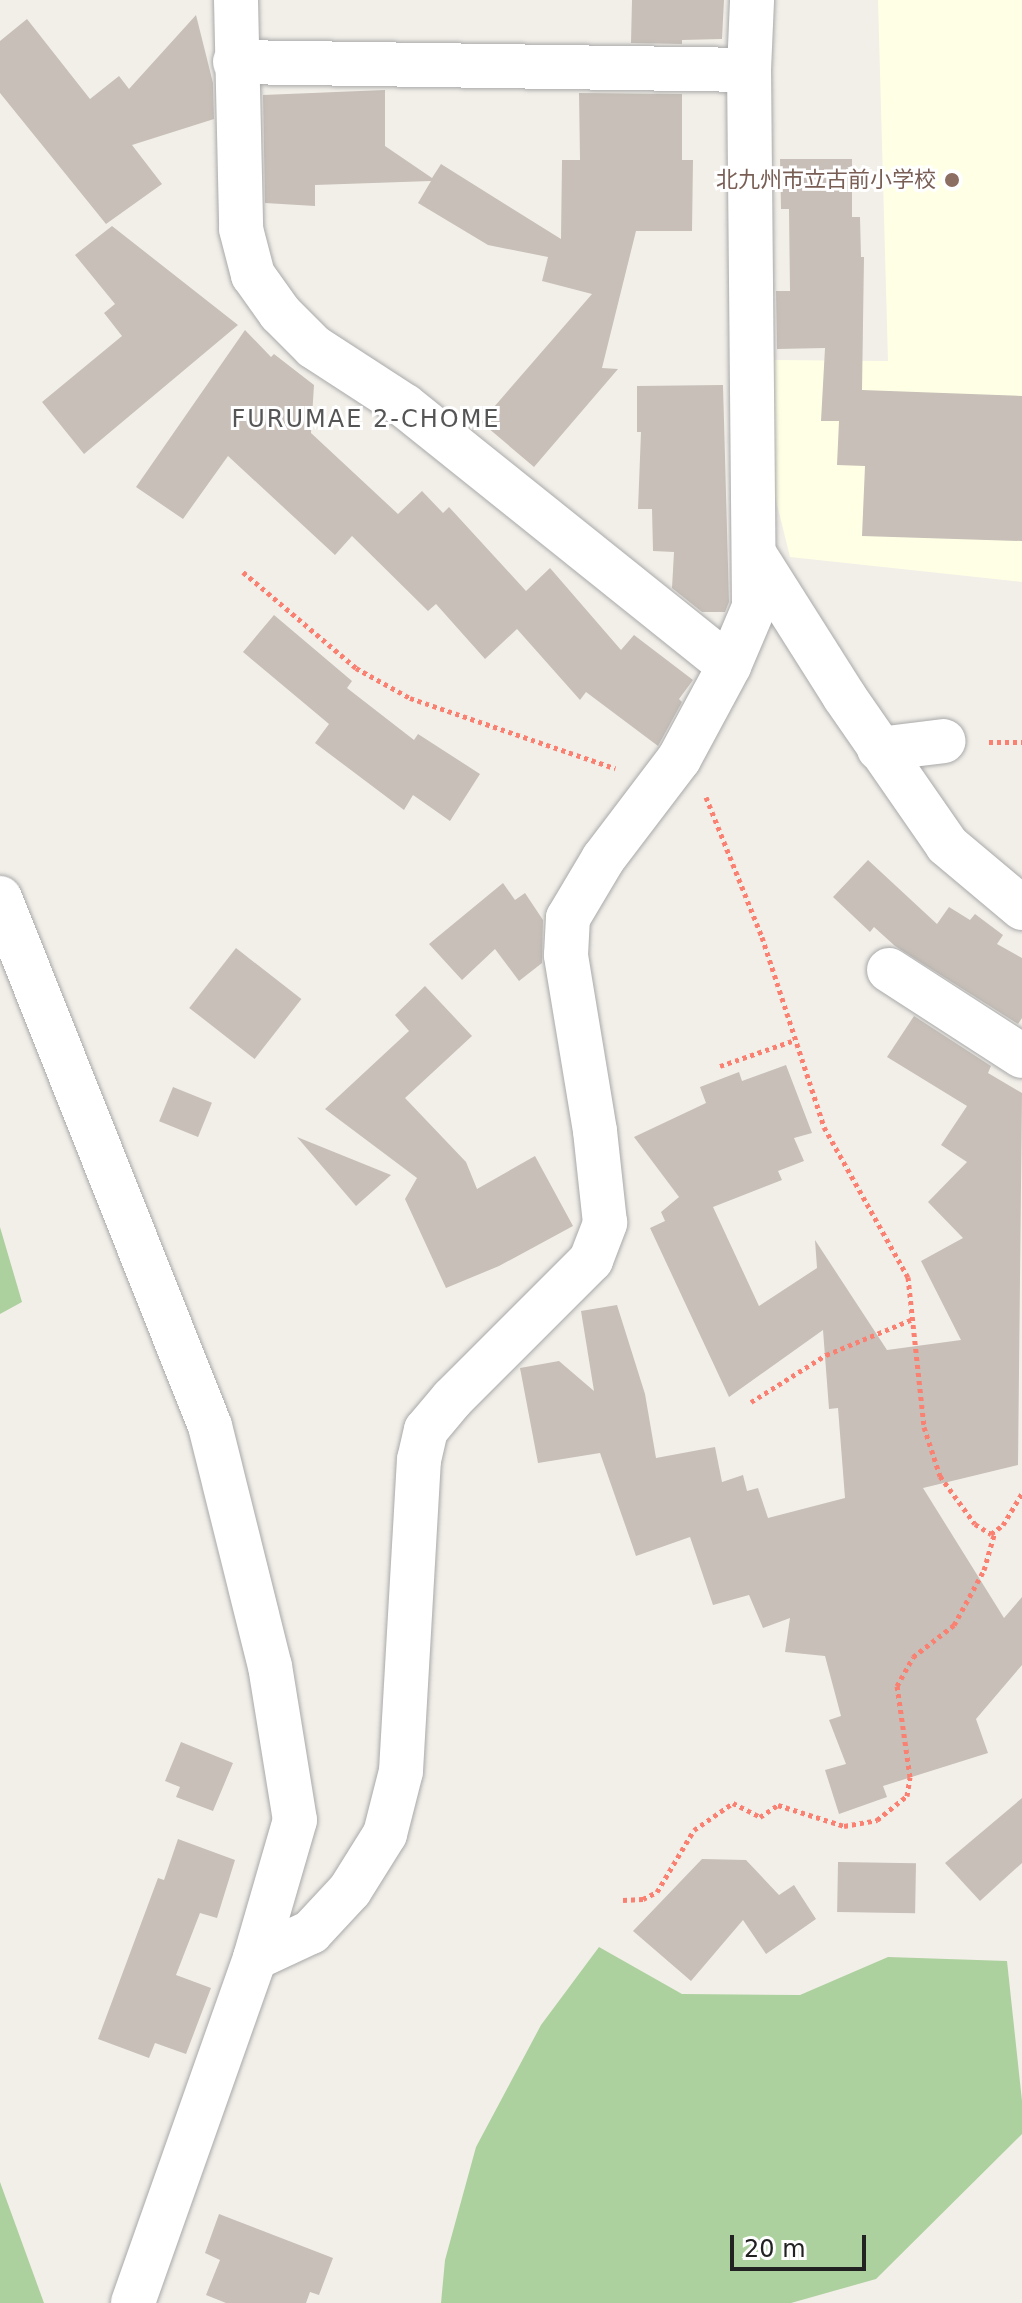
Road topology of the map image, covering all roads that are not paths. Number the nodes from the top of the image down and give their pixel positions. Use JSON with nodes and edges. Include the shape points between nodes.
{"nodes":[{"id":1,"x":236,"y":0,"type":"edge"},
{"id":2,"x":752,"y":0,"type":"edge"},
{"id":3,"x":235,"y":62,"type":"junction"},
{"id":4,"x":749,"y":70,"type":"junction"},
{"id":5,"x":755,"y":555,"type":"junction"},
{"id":6,"x":729,"y":666,"type":"junction"},
{"id":7,"x":944,"y":741,"type":"dead end"},
{"id":8,"x":879,"y":749,"type":"junction"},
{"id":9,"x":0,"y":898,"type":"edge"},
{"id":10,"x":1022,"y":908,"type":"edge"},
{"id":11,"x":889,"y":970,"type":"dead end"},
{"id":12,"x":1022,"y":1056,"type":"edge"},
{"id":13,"x":255,"y":1958,"type":"junction"},
{"id":14,"x":133,"y":2303,"type":"edge"}],
"edges":[{"from":1,"to":3,"type":"street"},
{"from":2,"to":4,"type":"street"},
{"from":3,"to":4,"type":"street"},
{"from":3,"to":6,"type":"street","via":[[241,229],[253,275],[280,313],[314,347],[405,406]]},
{"from":4,"to":5,"type":"street"},
{"from":5,"to":6,"type":"street","via":[[754,607]]},
{"from":5,"to":8,"type":"street"},
{"from":6,"to":13,"type":"street","via":[[685,748],[603,859],[568,918],[566,955],[605,1223],[591,1260],[426,1430],[419,1460],[401,1771],[385,1834],[350,1890],[311,1932]]},
{"from":7,"to":8,"type":"street"},
{"from":8,"to":10,"type":"street","via":[[947,845]]},
{"from":9,"to":13,"type":"street","via":[[210,1426],[270,1666],[295,1820]]},
{"from":11,"to":12,"type":"street"},
{"from":13,"to":14,"type":"street"}]}
